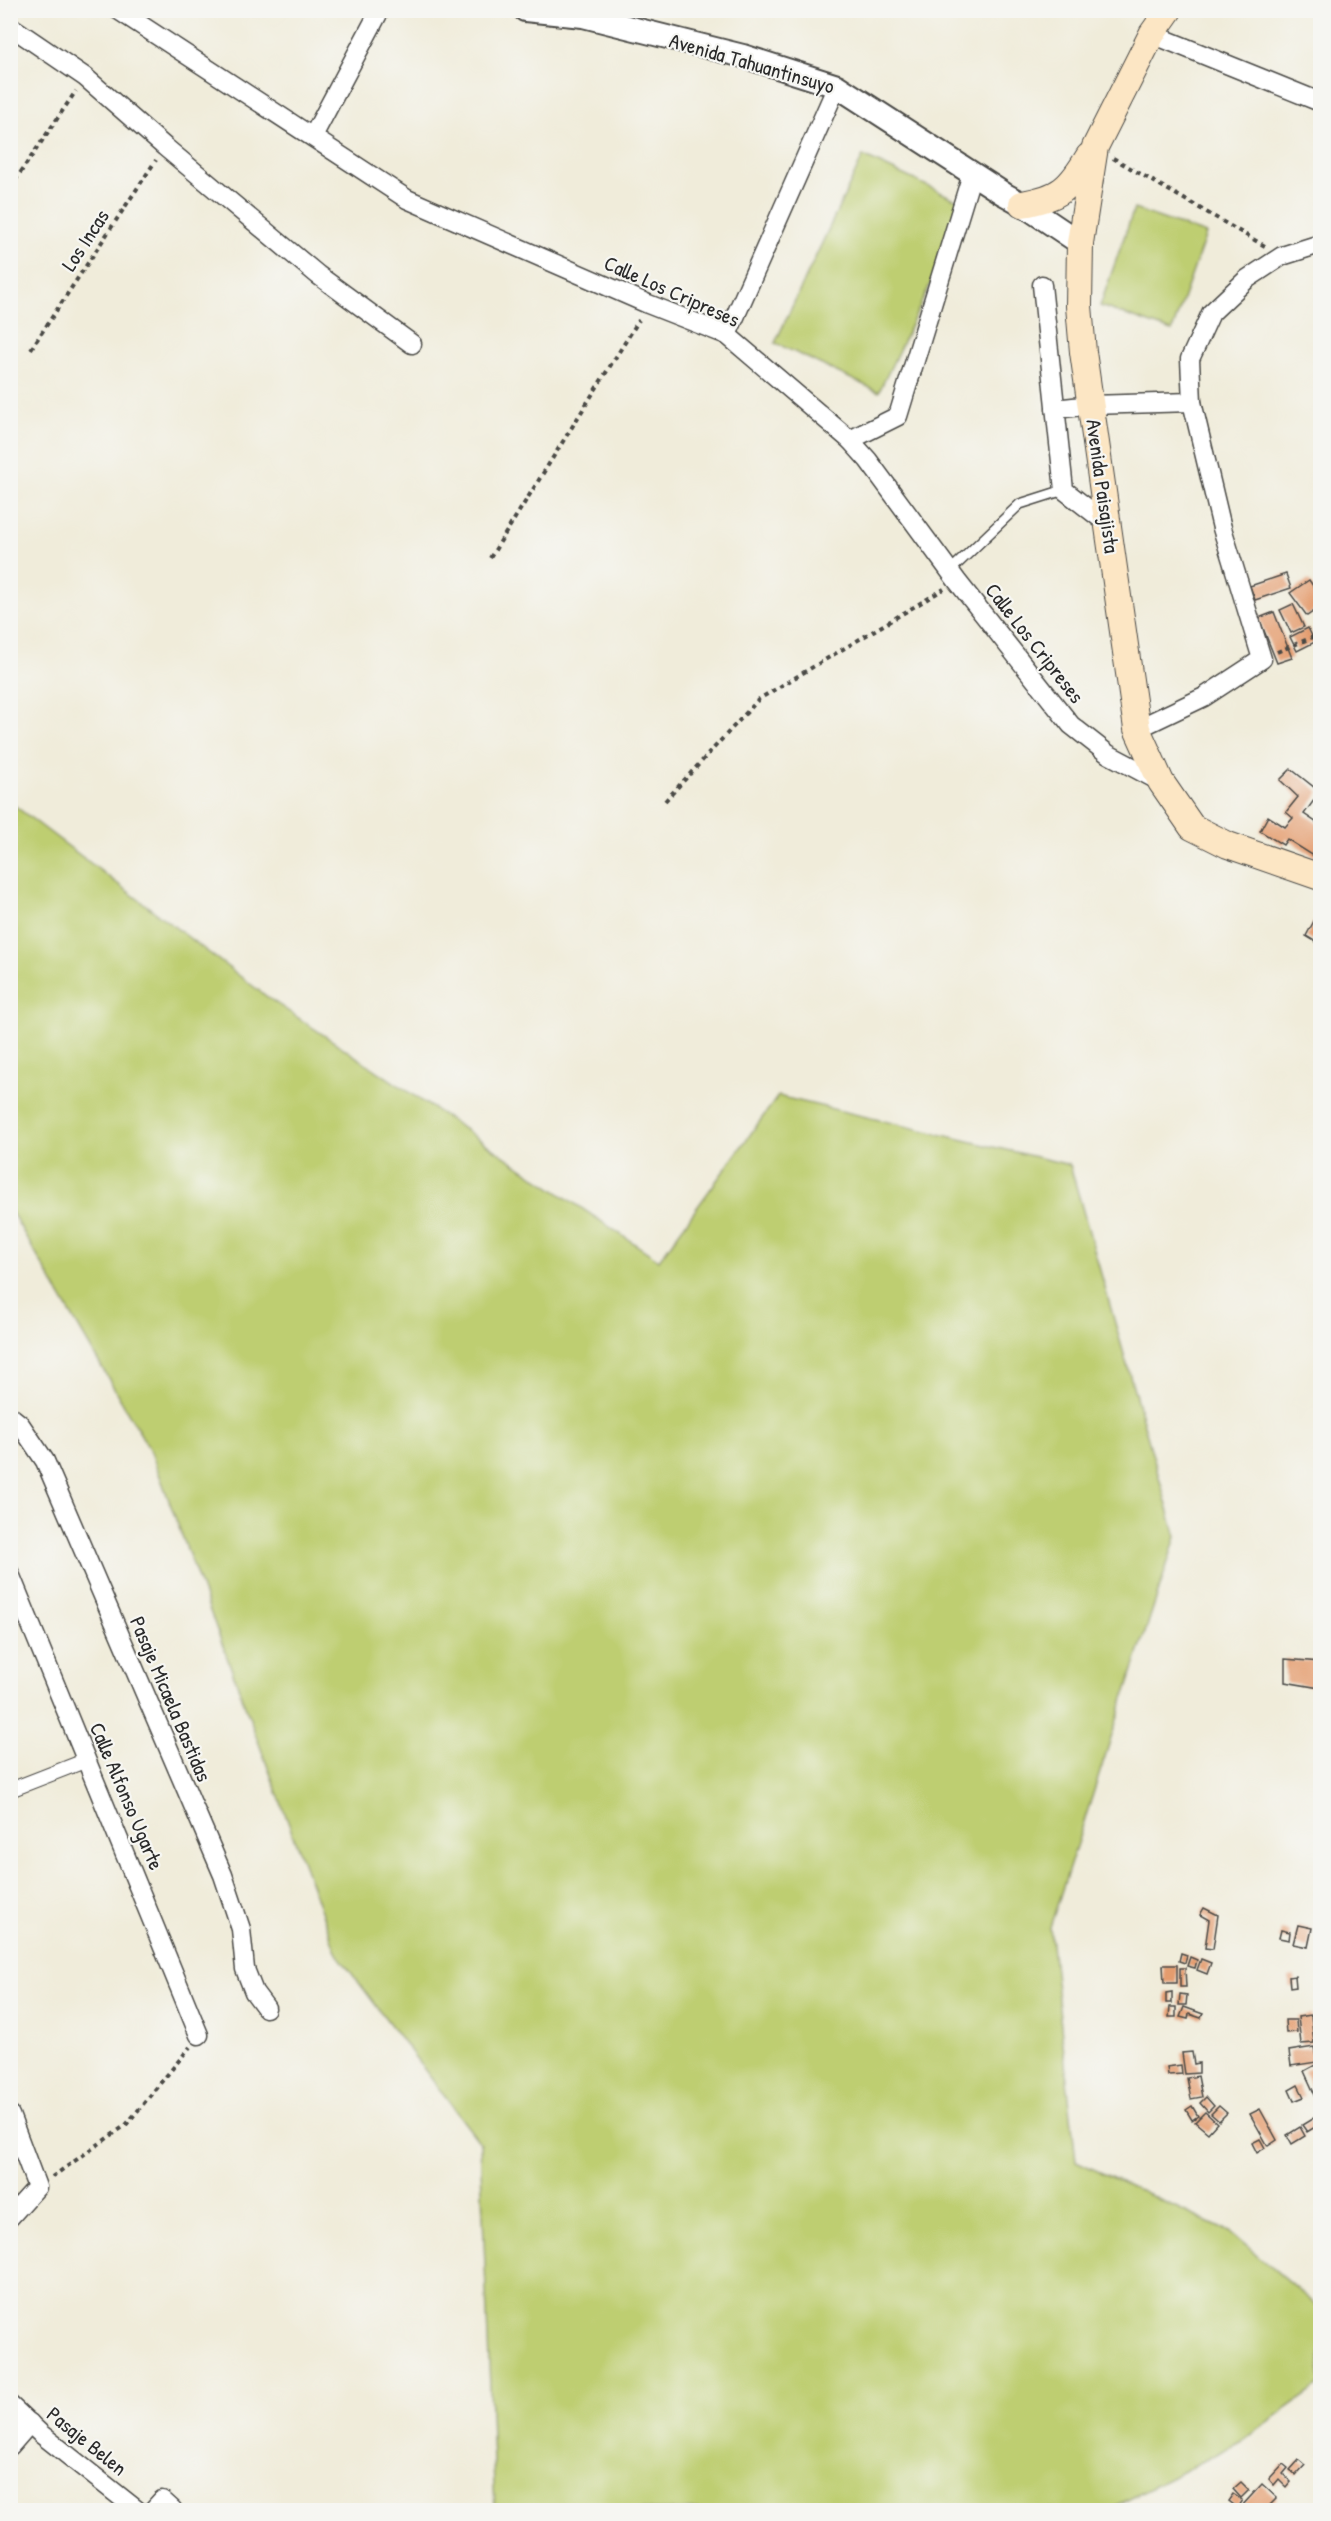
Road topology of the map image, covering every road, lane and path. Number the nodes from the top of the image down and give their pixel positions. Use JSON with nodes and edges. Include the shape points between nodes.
{"nodes":[{"id":1,"x":118,"y":10,"type":"edge"},
{"id":2,"x":380,"y":10,"type":"edge"},
{"id":3,"x":525,"y":10,"type":"edge"},
{"id":4,"x":1169,"y":10,"type":"edge"},
{"id":5,"x":10,"y":26,"type":"edge"},
{"id":6,"x":1152,"y":34,"type":"junction"},
{"id":7,"x":85,"y":77,"type":"junction"},
{"id":8,"x":837,"y":86,"type":"junction"},
{"id":9,"x":1320,"y":102,"type":"edge"},
{"id":10,"x":313,"y":136,"type":"junction"},
{"id":11,"x":165,"y":147,"type":"junction"},
{"id":12,"x":1095,"y":147,"type":"junction"},
{"id":13,"x":972,"y":174,"type":"junction"},
{"id":14,"x":10,"y":188,"type":"edge"},
{"id":15,"x":1022,"y":204,"type":"junction"},
{"id":16,"x":1080,"y":243,"type":"junction"},
{"id":17,"x":1320,"y":244,"type":"edge"},
{"id":18,"x":1282,"y":256,"type":"junction"},
{"id":19,"x":1042,"y":285,"type":"dead end"},
{"id":20,"x":648,"y":304,"type":"junction"},
{"id":21,"x":727,"y":335,"type":"junction"},
{"id":22,"x":412,"y":344,"type":"dead end"},
{"id":23,"x":31,"y":349,"type":"dead end"},
{"id":24,"x":1192,"y":402,"type":"junction"},
{"id":25,"x":1091,"y":405,"type":"junction"},
{"id":26,"x":1055,"y":409,"type":"junction"},
{"id":27,"x":850,"y":440,"type":"junction"},
{"id":28,"x":1064,"y":490,"type":"junction"},
{"id":29,"x":1109,"y":525,"type":"junction"},
{"id":30,"x":490,"y":558,"type":"dead end"},
{"id":31,"x":954,"y":576,"type":"junction"},
{"id":32,"x":1320,"y":634,"type":"edge"},
{"id":33,"x":1262,"y":658,"type":"junction"},
{"id":34,"x":1137,"y":729,"type":"junction"},
{"id":35,"x":1161,"y":782,"type":"junction"},
{"id":36,"x":665,"y":801,"type":"dead end"},
{"id":37,"x":1320,"y":877,"type":"edge"},
{"id":38,"x":14,"y":1425,"type":"edge"},
{"id":39,"x":10,"y":1574,"type":"edge"},
{"id":40,"x":87,"y":1760,"type":"junction"},
{"id":41,"x":10,"y":1790,"type":"edge"},
{"id":42,"x":266,"y":2008,"type":"dead end"},
{"id":43,"x":199,"y":2035,"type":"joint"},
{"id":44,"x":10,"y":2115,"type":"edge"},
{"id":45,"x":37,"y":2187,"type":"junction"},
{"id":46,"x":10,"y":2217,"type":"edge"},
{"id":47,"x":10,"y":2405,"type":"edge"},
{"id":48,"x":30,"y":2423,"type":"junction"},
{"id":49,"x":10,"y":2446,"type":"edge"},
{"id":50,"x":137,"y":2511,"type":"edge"}],
"edges":[{"from":1,"to":10,"type":"street","name":"Calle Los Cripreses"},
{"from":2,"to":10,"type":"street"},
{"from":3,"to":8,"type":"street","name":"Avenida Tahuantinsuyo","via":[[595,19],[743,56]]},
{"from":4,"to":6,"type":"main road","name":"Avenida Paisajista"},
{"from":5,"to":7,"type":"street"},
{"from":6,"to":9,"type":"street"},
{"from":6,"to":12,"type":"main road","name":"Avenida Paisajista"},
{"from":7,"to":11,"type":"street"},
{"from":7,"to":14,"type":"path"},
{"from":8,"to":13,"type":"street","name":"Avenida Tahuantinsuyo"},
{"from":8,"to":21,"type":"street"},
{"from":10,"to":20,"type":"street","name":"Calle Los Cripreses","via":[[407,199]]},
{"from":11,"to":22,"type":"street","via":[[318,275]]},
{"from":11,"to":23,"type":"path","name":"Los Incas"},
{"from":12,"to":15,"type":"main road","via":[[1072,184],[1044,200]]},
{"from":12,"to":16,"type":"main road","name":"Avenida Paisajista"},
{"from":12,"to":18,"type":"path"},
{"from":13,"to":15,"type":"street","name":"Avenida Tahuantinsuyo"},
{"from":13,"to":27,"type":"street","via":[[898,416]]},
{"from":15,"to":16,"type":"street","name":"Avenida Tahuantinsuyo"},
{"from":16,"to":25,"type":"main road","name":"Avenida Paisajista","via":[[1079,306]]},
{"from":17,"to":18,"type":"street"},
{"from":18,"to":24,"type":"street","via":[[1247,279],[1212,313],[1190,359]]},
{"from":19,"to":26,"type":"street"},
{"from":20,"to":21,"type":"street","name":"Calle Los Cripreses"},
{"from":20,"to":30,"type":"path"},
{"from":21,"to":27,"type":"street","name":"Calle Los Cripreses"},
{"from":24,"to":25,"type":"street"},
{"from":24,"to":33,"type":"street","via":[[1222,528]]},
{"from":25,"to":26,"type":"street"},
{"from":25,"to":29,"type":"main road","name":"Avenida Paisajista"},
{"from":26,"to":28,"type":"street"},
{"from":27,"to":31,"type":"street","name":"Calle Los Cripreses"},
{"from":28,"to":29,"type":"street"},
{"from":28,"to":31,"type":"lane","via":[[1020,504]]},
{"from":29,"to":34,"type":"main road","name":"Avenida Paisajista"},
{"from":31,"to":35,"type":"street","name":"Calle Los Cripreses","via":[[1071,725],[1107,754]]},
{"from":31,"to":36,"type":"path","via":[[759,699]]},
{"from":32,"to":33,"type":"path"},
{"from":33,"to":34,"type":"street","via":[[1204,697]]},
{"from":34,"to":35,"type":"main road","name":"Avenida Paisajista"},
{"from":35,"to":37,"type":"main road","name":"Avenida Paisajista","via":[[1192,827],[1228,845]]},
{"from":38,"to":42,"type":"street","name":"Pasaje Micaela Bastidas","via":[[45,1461],[223,1875],[241,1929],[245,1969]]},
{"from":39,"to":40,"type":"street","name":"Calle Alfonso Ugarte"},
{"from":40,"to":41,"type":"street"},
{"from":40,"to":43,"type":"street","name":"Calle Alfonso Ugarte"},
{"from":43,"to":45,"type":"path","via":[[126,2125]]},
{"from":44,"to":45,"type":"street"},
{"from":45,"to":46,"type":"street"},
{"from":47,"to":48,"type":"street","name":"Pasaje Belen"},
{"from":48,"to":49,"type":"street"},
{"from":48,"to":50,"type":"street","name":"Pasaje Belen"}]}
